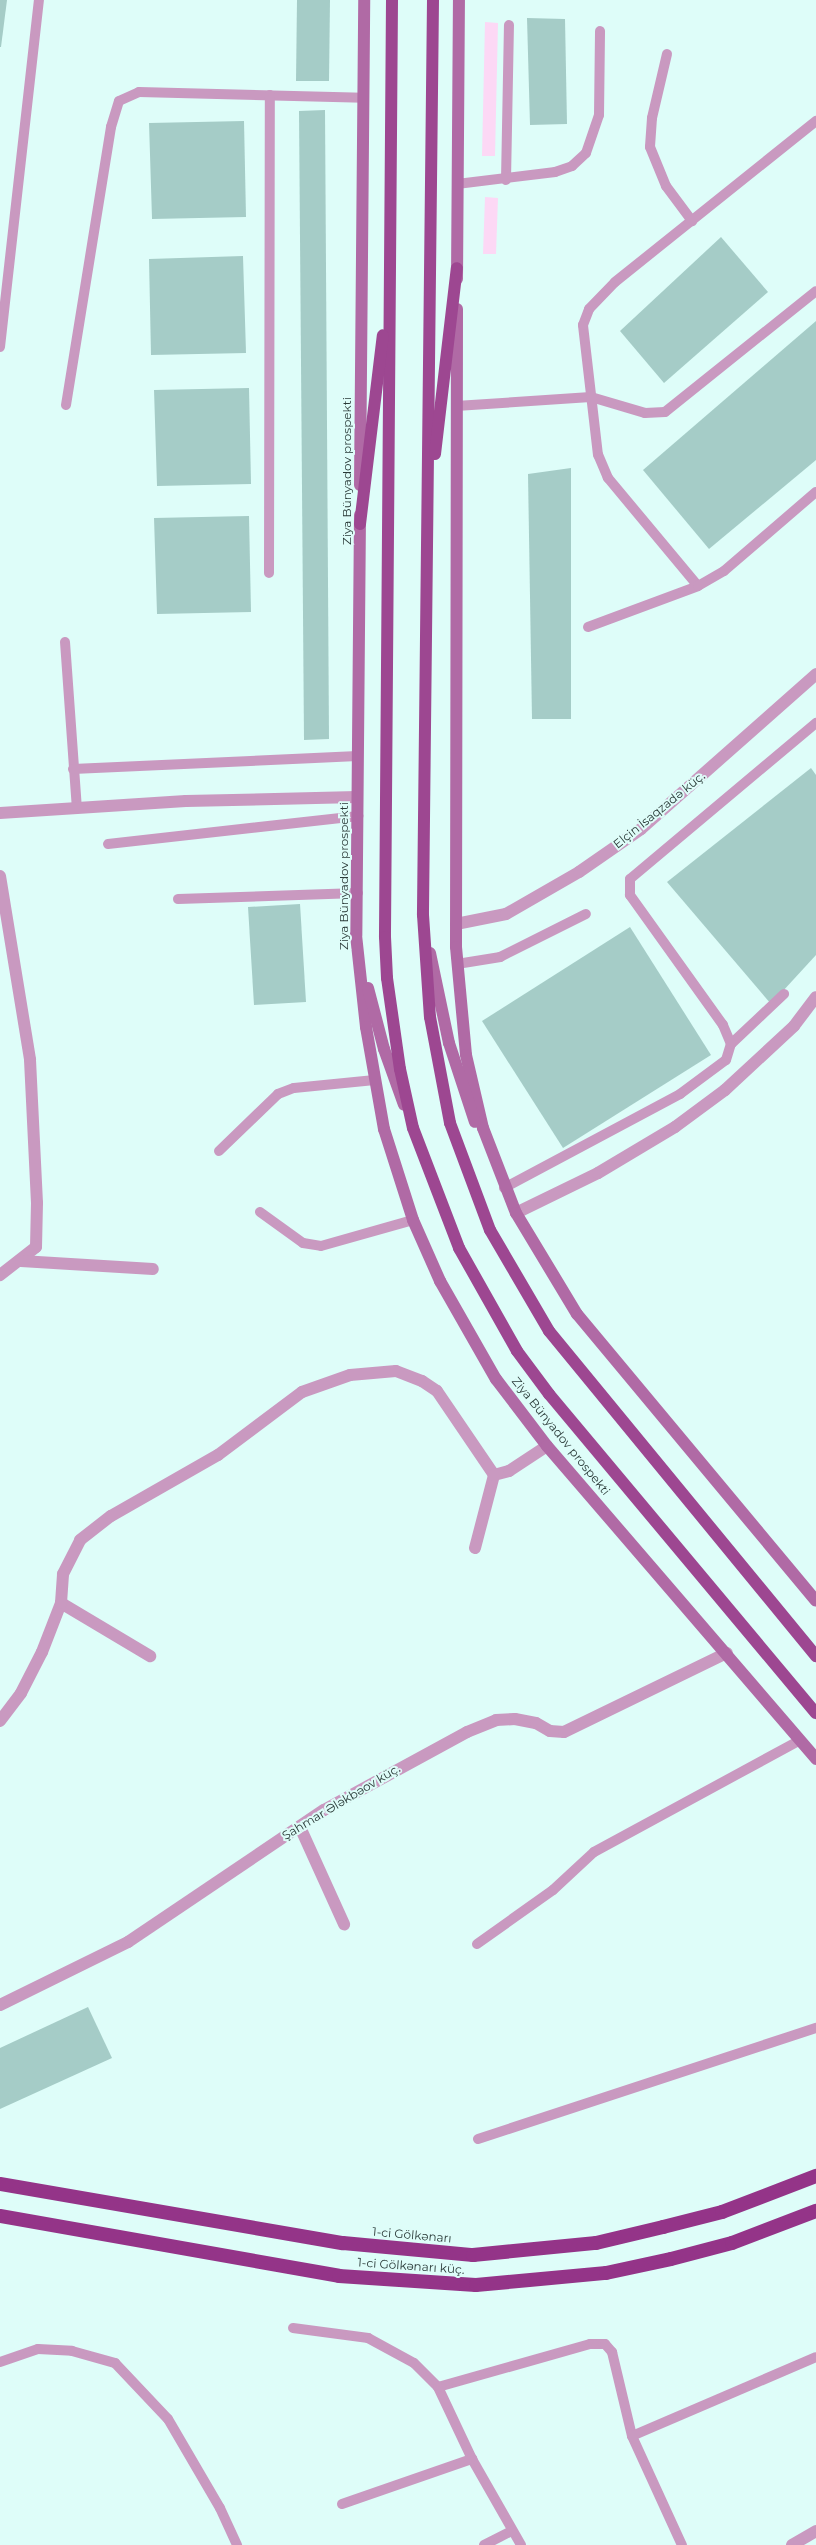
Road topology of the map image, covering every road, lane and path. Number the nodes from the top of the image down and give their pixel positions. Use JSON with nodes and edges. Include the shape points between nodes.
{"nodes":[{"id":1,"x":39,"y":0,"type":"edge"},
{"id":2,"x":364,"y":0,"type":"edge"},
{"id":3,"x":392,"y":0,"type":"edge"},
{"id":4,"x":432,"y":0,"type":"edge"},
{"id":5,"x":459,"y":0,"type":"edge"},
{"id":6,"x":509,"y":25,"type":"dead end"},
{"id":7,"x":600,"y":31,"type":"dead end"},
{"id":8,"x":667,"y":54,"type":"dead end"},
{"id":9,"x":270,"y":95,"type":"junction"},
{"id":10,"x":363,"y":98,"type":"junction"},
{"id":11,"x":816,"y":121,"type":"edge"},
{"id":12,"x":506,"y":180,"type":"junction"},
{"id":13,"x":457,"y":184,"type":"junction"},
{"id":14,"x":692,"y":221,"type":"junction"},
{"id":15,"x":457,"y":268,"type":"junction"},
{"id":16,"x":390,"y":273,"type":"junction"},
{"id":17,"x":816,"y":291,"type":"edge"},
{"id":18,"x":0,"y":347,"type":"edge"},
{"id":19,"x":590,"y":397,"type":"junction"},
{"id":20,"x":66,"y":405,"type":"dead end"},
{"id":21,"x":456,"y":406,"type":"junction"},
{"id":22,"x":816,"y":492,"type":"edge"},
{"id":23,"x":428,"y":521,"type":"junction"},
{"id":24,"x":360,"y":524,"type":"junction"},
{"id":25,"x":269,"y":573,"type":"dead end"},
{"id":26,"x":698,"y":586,"type":"junction"},
{"id":27,"x":588,"y":627,"type":"dead end"},
{"id":28,"x":65,"y":642,"type":"dead end"},
{"id":29,"x":816,"y":674,"type":"edge"},
{"id":30,"x":816,"y":723,"type":"edge"},
{"id":31,"x":358,"y":756,"type":"junction"},
{"id":32,"x":73,"y":769,"type":"junction"},
{"id":33,"x":357,"y":797,"type":"junction"},
{"id":34,"x":77,"y":808,"type":"junction"},
{"id":35,"x":0,"y":813,"type":"edge"},
{"id":36,"x":358,"y":816,"type":"junction"},
{"id":37,"x":108,"y":844,"type":"dead end"},
{"id":38,"x":0,"y":876,"type":"edge"},
{"id":39,"x":358,"y":893,"type":"junction"},
{"id":40,"x":178,"y":899,"type":"dead end"},
{"id":41,"x":586,"y":914,"type":"dead end"},
{"id":42,"x":423,"y":915,"type":"junction"},
{"id":43,"x":456,"y":924,"type":"junction"},
{"id":44,"x":356,"y":934,"type":"junction"},
{"id":45,"x":457,"y":964,"type":"junction"},
{"id":46,"x":784,"y":994,"type":"dead end"},
{"id":47,"x":816,"y":997,"type":"edge"},
{"id":48,"x":731,"y":1044,"type":"junction"},
{"id":49,"x":375,"y":1080,"type":"junction"},
{"id":50,"x":414,"y":1128,"type":"junction"},
{"id":51,"x":219,"y":1151,"type":"dead end"},
{"id":52,"x":504,"y":1188,"type":"junction"},
{"id":53,"x":260,"y":1212,"type":"dead end"},
{"id":54,"x":516,"y":1213,"type":"junction"},
{"id":55,"x":413,"y":1220,"type":"junction"},
{"id":56,"x":21,"y":1261,"type":"junction"},
{"id":57,"x":153,"y":1269,"type":"dead end"},
{"id":58,"x":0,"y":1275,"type":"edge"},
{"id":59,"x":547,"y":1446,"type":"junction"},
{"id":60,"x":494,"y":1475,"type":"junction"},
{"id":61,"x":475,"y":1548,"type":"dead end"},
{"id":62,"x":816,"y":1601,"type":"edge"},
{"id":63,"x":61,"y":1603,"type":"junction"},
{"id":64,"x":727,"y":1653,"type":"junction"},
{"id":65,"x":150,"y":1656,"type":"dead end"},
{"id":66,"x":816,"y":1656,"type":"edge"},
{"id":67,"x":816,"y":1713,"type":"edge"},
{"id":68,"x":0,"y":1721,"type":"edge"},
{"id":69,"x":800,"y":1740,"type":"junction"},
{"id":70,"x":816,"y":1758,"type":"edge"},
{"id":71,"x":816,"y":1764,"type":"edge"},
{"id":72,"x":300,"y":1827,"type":"junction"},
{"id":73,"x":344,"y":1924,"type":"dead end"},
{"id":74,"x":477,"y":1944,"type":"dead end"},
{"id":75,"x":0,"y":2005,"type":"edge"},
{"id":76,"x":816,"y":2028,"type":"edge"},
{"id":77,"x":478,"y":2139,"type":"dead end"},
{"id":78,"x":816,"y":2176,"type":"edge"},
{"id":79,"x":0,"y":2184,"type":"edge"},
{"id":80,"x":816,"y":2211,"type":"edge"},
{"id":81,"x":0,"y":2216,"type":"edge"},
{"id":82,"x":293,"y":2328,"type":"dead end"},
{"id":83,"x":816,"y":2357,"type":"edge"},
{"id":84,"x":0,"y":2362,"type":"edge"},
{"id":85,"x":438,"y":2387,"type":"junction"},
{"id":86,"x":632,"y":2436,"type":"junction"},
{"id":87,"x":472,"y":2459,"type":"junction"},
{"id":88,"x":342,"y":2504,"type":"dead end"},
{"id":89,"x":511,"y":2531,"type":"junction"},
{"id":90,"x":816,"y":2531,"type":"edge"},
{"id":91,"x":237,"y":2545,"type":"edge"},
{"id":92,"x":484,"y":2545,"type":"edge"},
{"id":93,"x":521,"y":2545,"type":"edge"},
{"id":94,"x":682,"y":2545,"type":"edge"},
{"id":95,"x":792,"y":2545,"type":"edge"}],
"edges":[{"from":1,"to":18,"type":"lane"},
{"from":2,"to":10,"type":"main road","name":"Ziya Bünyadov prospekti"},
{"from":3,"to":16,"type":"main road","name":"Ziya Bünyadov prospekti"},
{"from":4,"to":23,"type":"main road"},
{"from":5,"to":13,"type":"main road"},
{"from":6,"to":12,"type":"lane"},
{"from":7,"to":12,"type":"lane","via":[[599,115],[586,153],[572,166],[555,172]]},
{"from":8,"to":14,"type":"lane","via":[[652,118],[650,147],[666,186]]},
{"from":9,"to":10,"type":"lane"},
{"from":9,"to":20,"type":"lane","via":[[139,92],[126,96],[115,107]]},
{"from":9,"to":25,"type":"lane"},
{"from":10,"to":24,"type":"main road","name":"Ziya Bünyadov prospekti"},
{"from":11,"to":14,"type":"lane"},
{"from":12,"to":13,"type":"lane"},
{"from":13,"to":15,"type":"main road"},
{"from":14,"to":19,"type":"lane","via":[[589,309],[583,325]]},
{"from":15,"to":21,"type":"main road"},
{"from":15,"to":23,"type":"main road"},
{"from":16,"to":24,"type":"main road"},
{"from":16,"to":50,"type":"main road","name":"Ziya Bünyadov prospekti","via":[[385,937],[387,978],[400,1069]]},
{"from":17,"to":19,"type":"lane","via":[[665,412],[645,414]]},
{"from":19,"to":21,"type":"lane"},
{"from":19,"to":26,"type":"lane","via":[[598,455],[608,478]]},
{"from":21,"to":43,"type":"main road"},
{"from":22,"to":26,"type":"lane","via":[[724,571]]},
{"from":23,"to":42,"type":"main road"},
{"from":24,"to":31,"type":"main road","name":"Ziya Bünyadov prospekti"},
{"from":26,"to":27,"type":"lane"},
{"from":28,"to":32,"type":"lane"},
{"from":29,"to":43,"type":"street","name":"Elçin İsaqzadə küç.","via":[[641,829],[579,872],[506,914]]},
{"from":30,"to":48,"type":"lane","via":[[630,878],[630,895],[723,1025]]},
{"from":31,"to":32,"type":"lane"},
{"from":31,"to":33,"type":"main road","name":"Ziya Bünyadov prospekti"},
{"from":32,"to":34,"type":"lane"},
{"from":33,"to":34,"type":"street"},
{"from":33,"to":36,"type":"main road","name":"Ziya Bünyadov prospekti"},
{"from":34,"to":35,"type":"street"},
{"from":36,"to":37,"type":"lane","via":[[323,817]]},
{"from":36,"to":39,"type":"main road","name":"Ziya Bünyadov prospekti"},
{"from":38,"to":56,"type":"street","via":[[30,1060],[36,1246]]},
{"from":39,"to":40,"type":"lane"},
{"from":39,"to":44,"type":"main road","name":"Ziya Bünyadov prospekti"},
{"from":41,"to":45,"type":"lane","via":[[500,957]]},
{"from":42,"to":52,"type":"main road","via":[[439,1000],[460,1081]]},
{"from":42,"to":66,"type":"main road","via":[[426,981],[436,1064],[459,1156],[490,1230],[529,1300],[579,1371]]},
{"from":43,"to":45,"type":"main road"},
{"from":44,"to":49,"type":"main road","name":"Ziya Bünyadov prospekti"},
{"from":44,"to":50,"type":"main road","via":[[384,1049]]},
{"from":45,"to":52,"type":"main road","via":[[466,1055],[484,1128]]},
{"from":46,"to":48,"type":"lane"},
{"from":47,"to":54,"type":"street","via":[[794,1026],[725,1090],[675,1127],[598,1173]]},
{"from":48,"to":52,"type":"lane","via":[[726,1060],[680,1094]]},
{"from":49,"to":51,"type":"lane","via":[[294,1088],[278,1094]]},
{"from":49,"to":55,"type":"main road","name":"Ziya Bünyadov prospekti","via":[[384,1129]]},
{"from":50,"to":67,"type":"main road","name":"Ziya Bünyadov prospekti","via":[[459,1248],[518,1351],[549,1394]]},
{"from":52,"to":54,"type":"main road"},
{"from":53,"to":55,"type":"lane","via":[[303,1243],[321,1246]]},
{"from":54,"to":62,"type":"main road","via":[[550,1274],[606,1352]]},
{"from":55,"to":59,"type":"main road","name":"Ziya Bünyadov prospekti","via":[[468,1333]]},
{"from":56,"to":57,"type":"street"},
{"from":56,"to":58,"type":"street"},
{"from":59,"to":60,"type":"street","via":[[509,1471]]},
{"from":59,"to":64,"type":"main road","name":"Ziya Bünyadov prospekti"},
{"from":60,"to":61,"type":"street"},
{"from":60,"to":63,"type":"street","via":[[437,1391],[396,1371],[350,1375],[302,1392],[218,1455],[111,1516],[80,1540],[63,1574]]},
{"from":63,"to":65,"type":"street"},
{"from":63,"to":68,"type":"street","via":[[30,1677]]},
{"from":64,"to":69,"type":"main road","name":"Ziya Bünyadov prospekti"},
{"from":64,"to":72,"type":"street","name":"Şahmar Ələkbəov küç.","via":[[564,1732],[550,1732],[536,1722],[496,1720],[365,1785]]},
{"from":69,"to":70,"type":"main road","name":"Ziya Bünyadov prospekti"},
{"from":69,"to":71,"type":"main road"},
{"from":69,"to":74,"type":"lane","via":[[594,1852],[563,1882]]},
{"from":72,"to":73,"type":"street"},
{"from":72,"to":75,"type":"street","name":"Şahmar Ələkbəov küç.","via":[[128,1942]]},
{"from":76,"to":77,"type":"lane"},
{"from":78,"to":79,"type":"highway","name":"1-ci Gölkənarı","via":[[722,2212],[663,2227],[576,2246],[473,2255],[343,2243]]},
{"from":80,"to":81,"type":"highway","name":"1-ci Gölkənarı küç.","via":[[732,2243],[671,2259],[606,2273],[476,2285],[339,2276]]},
{"from":82,"to":85,"type":"lane","via":[[368,2338],[414,2363]]},
{"from":83,"to":86,"type":"lane"},
{"from":84,"to":91,"type":"lane","via":[[38,2349],[72,2351],[114,2363],[168,2418],[220,2508]]},
{"from":85,"to":86,"type":"lane","via":[[590,2344],[605,2344],[612,2352]]},
{"from":85,"to":87,"type":"lane"},
{"from":86,"to":94,"type":"lane"},
{"from":87,"to":88,"type":"lane"},
{"from":87,"to":89,"type":"lane"},
{"from":89,"to":92,"type":"lane"},
{"from":89,"to":93,"type":"lane"},
{"from":90,"to":95,"type":"street"}]}
